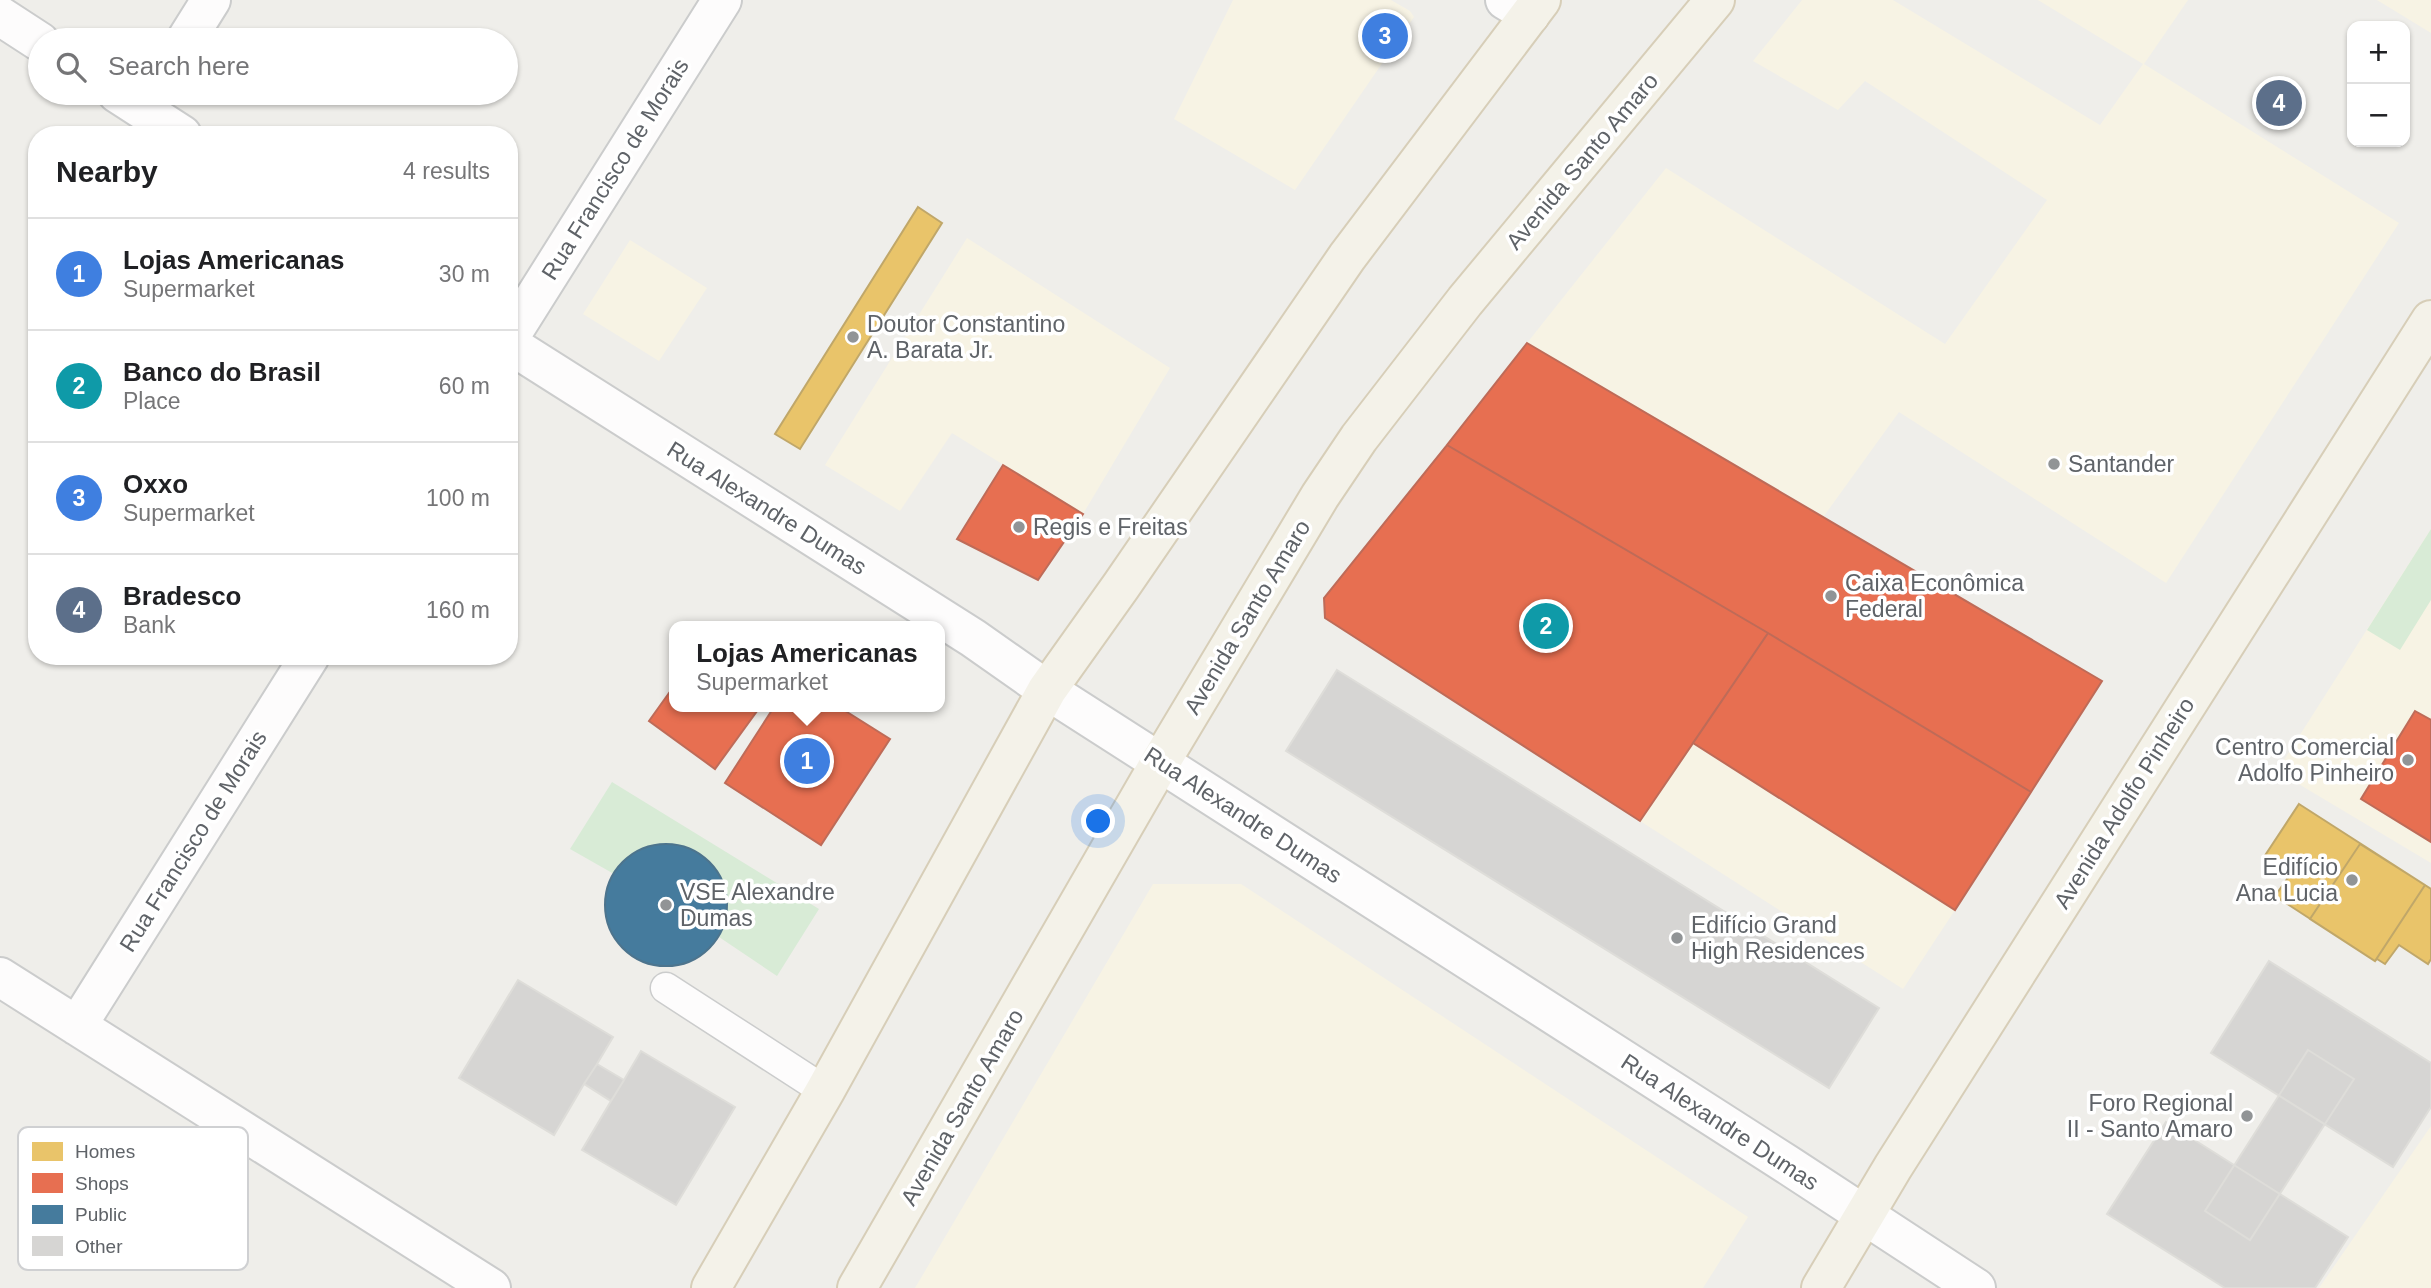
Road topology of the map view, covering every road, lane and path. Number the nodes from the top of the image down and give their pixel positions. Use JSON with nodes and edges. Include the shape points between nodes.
{"nodes":[{"id":1,"x":211,"y":0,"type":"edge"},
{"id":2,"x":722,"y":0,"type":"edge"},
{"id":3,"x":1714,"y":0,"type":"edge"},
{"id":4,"x":1525,"y":5,"type":"edge"},
{"id":5,"x":0,"y":16,"type":"edge"},
{"id":6,"x":194,"y":28,"type":"edge"},
{"id":7,"x":28,"y":34,"type":"edge"},
{"id":8,"x":146,"y":105,"type":"edge"},
{"id":9,"x":171,"y":126,"type":"edge"},
{"id":10,"x":2431,"y":320,"type":"edge"},
{"id":11,"x":518,"y":323,"type":"edge"},
{"id":12,"x":518,"y":350,"type":"edge"},
{"id":13,"x":304,"y":665,"type":"edge"},
{"id":14,"x":1047,"y":690,"type":"junction"},
{"id":15,"x":1161,"y":761,"type":"junction"},
{"id":16,"x":0,"y":977,"type":"edge"},
{"id":17,"x":666,"y":988,"type":"dead end"},
{"id":18,"x":77,"y":1026,"type":"junction"},
{"id":19,"x":825,"y":1091,"type":"junction"},
{"id":20,"x":237,"y":1127,"type":"edge"},
{"id":21,"x":248,"y":1134,"type":"edge"},
{"id":22,"x":1866,"y":1215,"type":"junction"},
{"id":23,"x":491,"y":1288,"type":"edge"},
{"id":24,"x":711,"y":1288,"type":"edge"},
{"id":25,"x":857,"y":1288,"type":"edge"},
{"id":26,"x":1821,"y":1288,"type":"edge"},
{"id":27,"x":1976,"y":1288,"type":"edge"}],
"edges":[{"from":1,"to":6,"type":"street"},
{"from":2,"to":11,"type":"street","name":"Rua Francisco de Morais"},
{"from":3,"to":15,"type":"main road","name":"Avenida Santo Amaro","via":[[1465,301],[1359,438]]},
{"from":4,"to":14,"type":"main road"},
{"from":5,"to":7,"type":"street"},
{"from":8,"to":9,"type":"street"},
{"from":10,"to":22,"type":"main road","name":"Avenida Adolfo Pinheiro"},
{"from":12,"to":14,"type":"street","name":"Rua Alexandre Dumas"},
{"from":13,"to":18,"type":"street","name":"Rua Francisco de Morais"},
{"from":14,"to":15,"type":"street","name":"Rua Alexandre Dumas"},
{"from":14,"to":19,"type":"main road"},
{"from":15,"to":22,"type":"street","name":"Rua Alexandre Dumas"},
{"from":15,"to":25,"type":"main road","name":"Avenida Santo Amaro"},
{"from":16,"to":18,"type":"street"},
{"from":17,"to":19,"type":"lane"},
{"from":18,"to":20,"type":"street"},
{"from":19,"to":24,"type":"main road"},
{"from":21,"to":23,"type":"street"},
{"from":22,"to":26,"type":"main road","name":"Avenida Adolfo Pinheiro"},
{"from":22,"to":27,"type":"street","name":"Rua Alexandre Dumas"}]}
